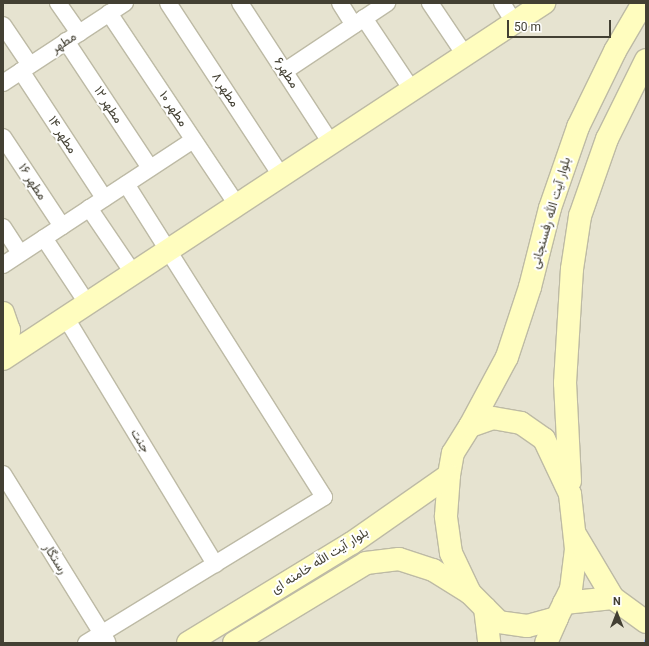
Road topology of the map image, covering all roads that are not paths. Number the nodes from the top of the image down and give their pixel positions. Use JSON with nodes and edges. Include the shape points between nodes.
{"nodes":[{"id":1,"x":58,"y":3,"type":"edge"},
{"id":2,"x":125,"y":3,"type":"edge"},
{"id":3,"x":168,"y":3,"type":"edge"},
{"id":4,"x":240,"y":3,"type":"edge"},
{"id":5,"x":340,"y":3,"type":"edge"},
{"id":6,"x":387,"y":3,"type":"edge"},
{"id":7,"x":430,"y":3,"type":"edge"},
{"id":8,"x":502,"y":3,"type":"edge"},
{"id":9,"x":544,"y":3,"type":"edge"},
{"id":10,"x":643,"y":3,"type":"edge"},
{"id":11,"x":109,"y":13,"type":"junction"},
{"id":12,"x":359,"y":21,"type":"junction"},
{"id":13,"x":514,"y":22,"type":"junction"},
{"id":14,"x":3,"y":25,"type":"edge"},
{"id":15,"x":72,"y":37,"type":"junction"},
{"id":16,"x":465,"y":55,"type":"junction"},
{"id":17,"x":646,"y":60,"type":"edge"},
{"id":18,"x":25,"y":68,"type":"junction"},
{"id":19,"x":284,"y":71,"type":"junction"},
{"id":20,"x":3,"y":83,"type":"edge"},
{"id":21,"x":412,"y":90,"type":"junction"},
{"id":22,"x":3,"y":137,"type":"edge"},
{"id":23,"x":193,"y":140,"type":"junction"},
{"id":24,"x":331,"y":143,"type":"junction"},
{"id":25,"x":150,"y":168,"type":"junction"},
{"id":26,"x":281,"y":176,"type":"junction"},
{"id":27,"x":126,"y":184,"type":"junction"},
{"id":28,"x":104,"y":198,"type":"junction"},
{"id":29,"x":237,"y":205,"type":"junction"},
{"id":30,"x":89,"y":208,"type":"junction"},
{"id":31,"x":62,"y":226,"type":"junction"},
{"id":32,"x":3,"y":227,"type":"edge"},
{"id":33,"x":44,"y":238,"type":"junction"},
{"id":34,"x":169,"y":249,"type":"junction"},
{"id":35,"x":20,"y":253,"type":"junction"},
{"id":36,"x":3,"y":265,"type":"edge"},
{"id":37,"x":133,"y":273,"type":"junction"},
{"id":38,"x":87,"y":304,"type":"junction"},
{"id":39,"x":3,"y":313,"type":"edge"},
{"id":40,"x":66,"y":318,"type":"junction"},
{"id":41,"x":3,"y":356,"type":"edge"},
{"id":42,"x":3,"y":359,"type":"edge"},
{"id":43,"x":470,"y":426,"type":"junction"},
{"id":44,"x":3,"y":474,"type":"edge"},
{"id":45,"x":449,"y":475,"type":"junction"},
{"id":46,"x":570,"y":494,"type":"junction"},
{"id":47,"x":574,"y":533,"type":"junction"},
{"id":48,"x":215,"y":564,"type":"junction"},
{"id":49,"x":613,"y":598,"type":"junction"},
{"id":50,"x":477,"y":600,"type":"junction"},
{"id":51,"x":560,"y":610,"type":"junction"},
{"id":52,"x":644,"y":620,"type":"edge"},
{"id":53,"x":105,"y":638,"type":"edge"},
{"id":54,"x":86,"y":643,"type":"edge"},
{"id":55,"x":188,"y":643,"type":"edge"},
{"id":56,"x":234,"y":643,"type":"edge"},
{"id":57,"x":489,"y":643,"type":"edge"},
{"id":58,"x":546,"y":643,"type":"edge"}],
"edges":[{"from":1,"to":15,"type":"street","name":"مطهر ۱۲"},
{"from":2,"to":11,"type":"street","name":"مطهر"},
{"from":3,"to":26,"type":"street","name":"مطهر ۸"},
{"from":4,"to":19,"type":"street","name":"مطهر۶"},
{"from":5,"to":12,"type":"street"},
{"from":6,"to":12,"type":"street"},
{"from":7,"to":16,"type":"street"},
{"from":8,"to":13,"type":"street"},
{"from":9,"to":13,"type":"main road"},
{"from":10,"to":43,"type":"main road","name":"بلوار آیت الله رفسنجانی","via":[[615,51],[578,127],[550,208],[530,287],[507,357]]},
{"from":11,"to":15,"type":"street","name":"مطهر"},
{"from":11,"to":23,"type":"street","name":"مطهر ۱۰"},
{"from":12,"to":19,"type":"street"},
{"from":12,"to":21,"type":"street"},
{"from":13,"to":16,"type":"main road"},
{"from":14,"to":18,"type":"street","name":"مطهر ۱۴"},
{"from":15,"to":18,"type":"street","name":"مطهر"},
{"from":15,"to":25,"type":"street","name":"مطهر ۱۲"},
{"from":16,"to":21,"type":"main road"},
{"from":17,"to":46,"type":"main road","via":[[607,139],[580,216],[572,269],[565,383]]},
{"from":18,"to":20,"type":"street","name":"مطهر"},
{"from":18,"to":28,"type":"street","name":"مطهر ۱۴"},
{"from":19,"to":24,"type":"street","name":"مطهر۶"},
{"from":21,"to":24,"type":"main road"},
{"from":22,"to":31,"type":"street","name":"مطهر ۱۶"},
{"from":23,"to":25,"type":"street"},
{"from":23,"to":29,"type":"street","name":"مطهر ۱۰"},
{"from":24,"to":26,"type":"main road"},
{"from":25,"to":27,"type":"street"},
{"from":26,"to":29,"type":"main road"},
{"from":27,"to":28,"type":"street"},
{"from":27,"to":34,"type":"street"},
{"from":28,"to":30,"type":"street"},
{"from":29,"to":34,"type":"main road"},
{"from":30,"to":31,"type":"street"},
{"from":30,"to":37,"type":"street"},
{"from":31,"to":33,"type":"street"},
{"from":32,"to":35,"type":"street"},
{"from":33,"to":35,"type":"street"},
{"from":33,"to":38,"type":"street"},
{"from":34,"to":37,"type":"main road"},
{"from":34,"to":48,"type":"street","via":[[324,497]]},
{"from":35,"to":36,"type":"street"},
{"from":37,"to":38,"type":"main road"},
{"from":38,"to":40,"type":"main road"},
{"from":39,"to":41,"type":"main road","via":[[7,321],[9,339]]},
{"from":40,"to":42,"type":"main road"},
{"from":40,"to":48,"type":"street","name":"جنت"},
{"from":43,"to":45,"type":"main road","name":"بلوار آیت الله رفسنجانی","via":[[453,453]]},
{"from":43,"to":46,"type":"main road","via":[[493,418],[521,423],[544,439]]},
{"from":44,"to":53,"type":"street","name":"رستگار"},
{"from":45,"to":50,"type":"main road","name":"بلوار آیت الله رفسنجانی","via":[[446,516],[451,553]]},
{"from":45,"to":55,"type":"main road","name":"بلوار آیت الله خامنه ای","via":[[352,543]]},
{"from":46,"to":47,"type":"main road"},
{"from":47,"to":49,"type":"main road"},
{"from":47,"to":51,"type":"main road","via":[[576,549],[571,588]]},
{"from":48,"to":53,"type":"street"},
{"from":49,"to":51,"type":"main road"},
{"from":49,"to":52,"type":"main road"},
{"from":50,"to":51,"type":"main road","via":[[499,622],[527,626]]},
{"from":50,"to":56,"type":"main road","name":"بلوار آیت الله خامنه ای","via":[[433,570],[400,558],[366,563]]},
{"from":50,"to":57,"type":"main road"},
{"from":51,"to":58,"type":"main road"},
{"from":53,"to":54,"type":"street"}]}
